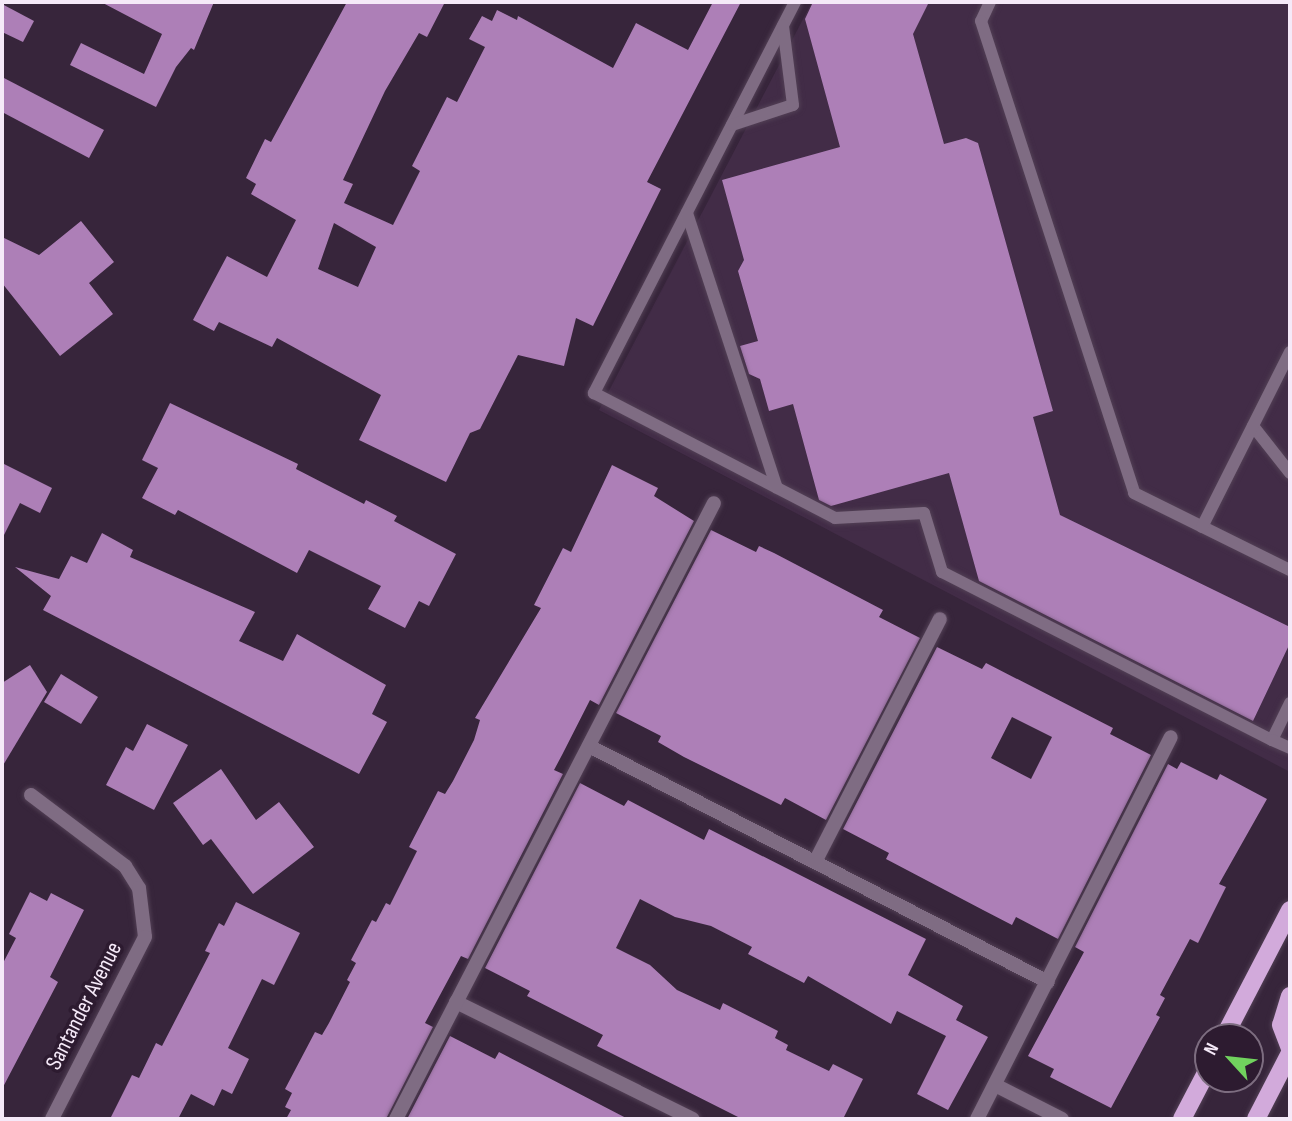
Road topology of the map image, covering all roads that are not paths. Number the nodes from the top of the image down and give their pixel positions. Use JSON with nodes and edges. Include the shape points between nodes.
{"nodes":[{"id":1,"x":795,"y":2,"type":"edge"},
{"id":2,"x":990,"y":2,"type":"edge"},
{"id":3,"x":783,"y":25,"type":"junction"},
{"id":4,"x":732,"y":125,"type":"junction"},
{"id":5,"x":687,"y":213,"type":"junction"},
{"id":6,"x":1290,"y":352,"type":"edge"},
{"id":7,"x":1252,"y":426,"type":"junction"},
{"id":8,"x":1290,"y":473,"type":"edge"},
{"id":9,"x":777,"y":488,"type":"junction"},
{"id":10,"x":714,"y":503,"type":"dead end"},
{"id":11,"x":1202,"y":527,"type":"junction"},
{"id":12,"x":1290,"y":570,"type":"edge"},
{"id":13,"x":940,"y":619,"type":"dead end"},
{"id":14,"x":1290,"y":704,"type":"edge"},
{"id":15,"x":1171,"y":737,"type":"dead end"},
{"id":16,"x":1272,"y":740,"type":"junction"},
{"id":17,"x":589,"y":746,"type":"junction"},
{"id":18,"x":1290,"y":748,"type":"edge"},
{"id":19,"x":31,"y":794,"type":"dead end"},
{"id":20,"x":815,"y":862,"type":"junction"},
{"id":21,"x":1290,"y":910,"type":"edge"},
{"id":22,"x":1048,"y":982,"type":"junction"},
{"id":23,"x":1290,"y":996,"type":"edge"},
{"id":24,"x":456,"y":1002,"type":"junction"},
{"id":25,"x":1231,"y":1023,"type":"edge"},
{"id":26,"x":1290,"y":1051,"type":"edge"},
{"id":27,"x":995,"y":1085,"type":"junction"},
{"id":28,"x":1196,"y":1093,"type":"edge"},
{"id":29,"x":688,"y":1118,"type":"edge"},
{"id":30,"x":52,"y":1119,"type":"edge"},
{"id":31,"x":396,"y":1119,"type":"edge"},
{"id":32,"x":978,"y":1119,"type":"edge"},
{"id":33,"x":1059,"y":1119,"type":"edge"},
{"id":34,"x":1182,"y":1119,"type":"edge"},
{"id":35,"x":1256,"y":1119,"type":"edge"}],
"edges":[{"from":1,"to":3,"type":"lane"},
{"from":2,"to":11,"type":"lane","via":[[981,22],[1134,493]]},
{"from":3,"to":4,"type":"lane"},
{"from":3,"to":4,"type":"lane","via":[[793,105]]},
{"from":4,"to":5,"type":"lane"},
{"from":5,"to":9,"type":"lane"},
{"from":5,"to":9,"type":"lane","via":[[594,393]]},
{"from":6,"to":7,"type":"lane"},
{"from":7,"to":8,"type":"lane"},
{"from":7,"to":11,"type":"lane"},
{"from":9,"to":16,"type":"lane","via":[[835,518],[925,513],[942,572]]},
{"from":10,"to":17,"type":"street"},
{"from":11,"to":12,"type":"lane"},
{"from":13,"to":20,"type":"street"},
{"from":14,"to":16,"type":"lane"},
{"from":15,"to":22,"type":"street"},
{"from":16,"to":18,"type":"lane"},
{"from":17,"to":20,"type":"street"},
{"from":17,"to":24,"type":"street"},
{"from":19,"to":30,"type":"street","name":"Santander Avenue","via":[[125,866],[139,888],[145,937]]},
{"from":20,"to":22,"type":"street"},
{"from":21,"to":25,"type":"main road"},
{"from":22,"to":27,"type":"street"},
{"from":23,"to":26,"type":"main road","via":[[1281,1025]]},
{"from":24,"to":29,"type":"street"},
{"from":24,"to":31,"type":"street"},
{"from":26,"to":35,"type":"main road"},
{"from":27,"to":32,"type":"street"},
{"from":27,"to":33,"type":"street"},
{"from":28,"to":34,"type":"main road"}]}
